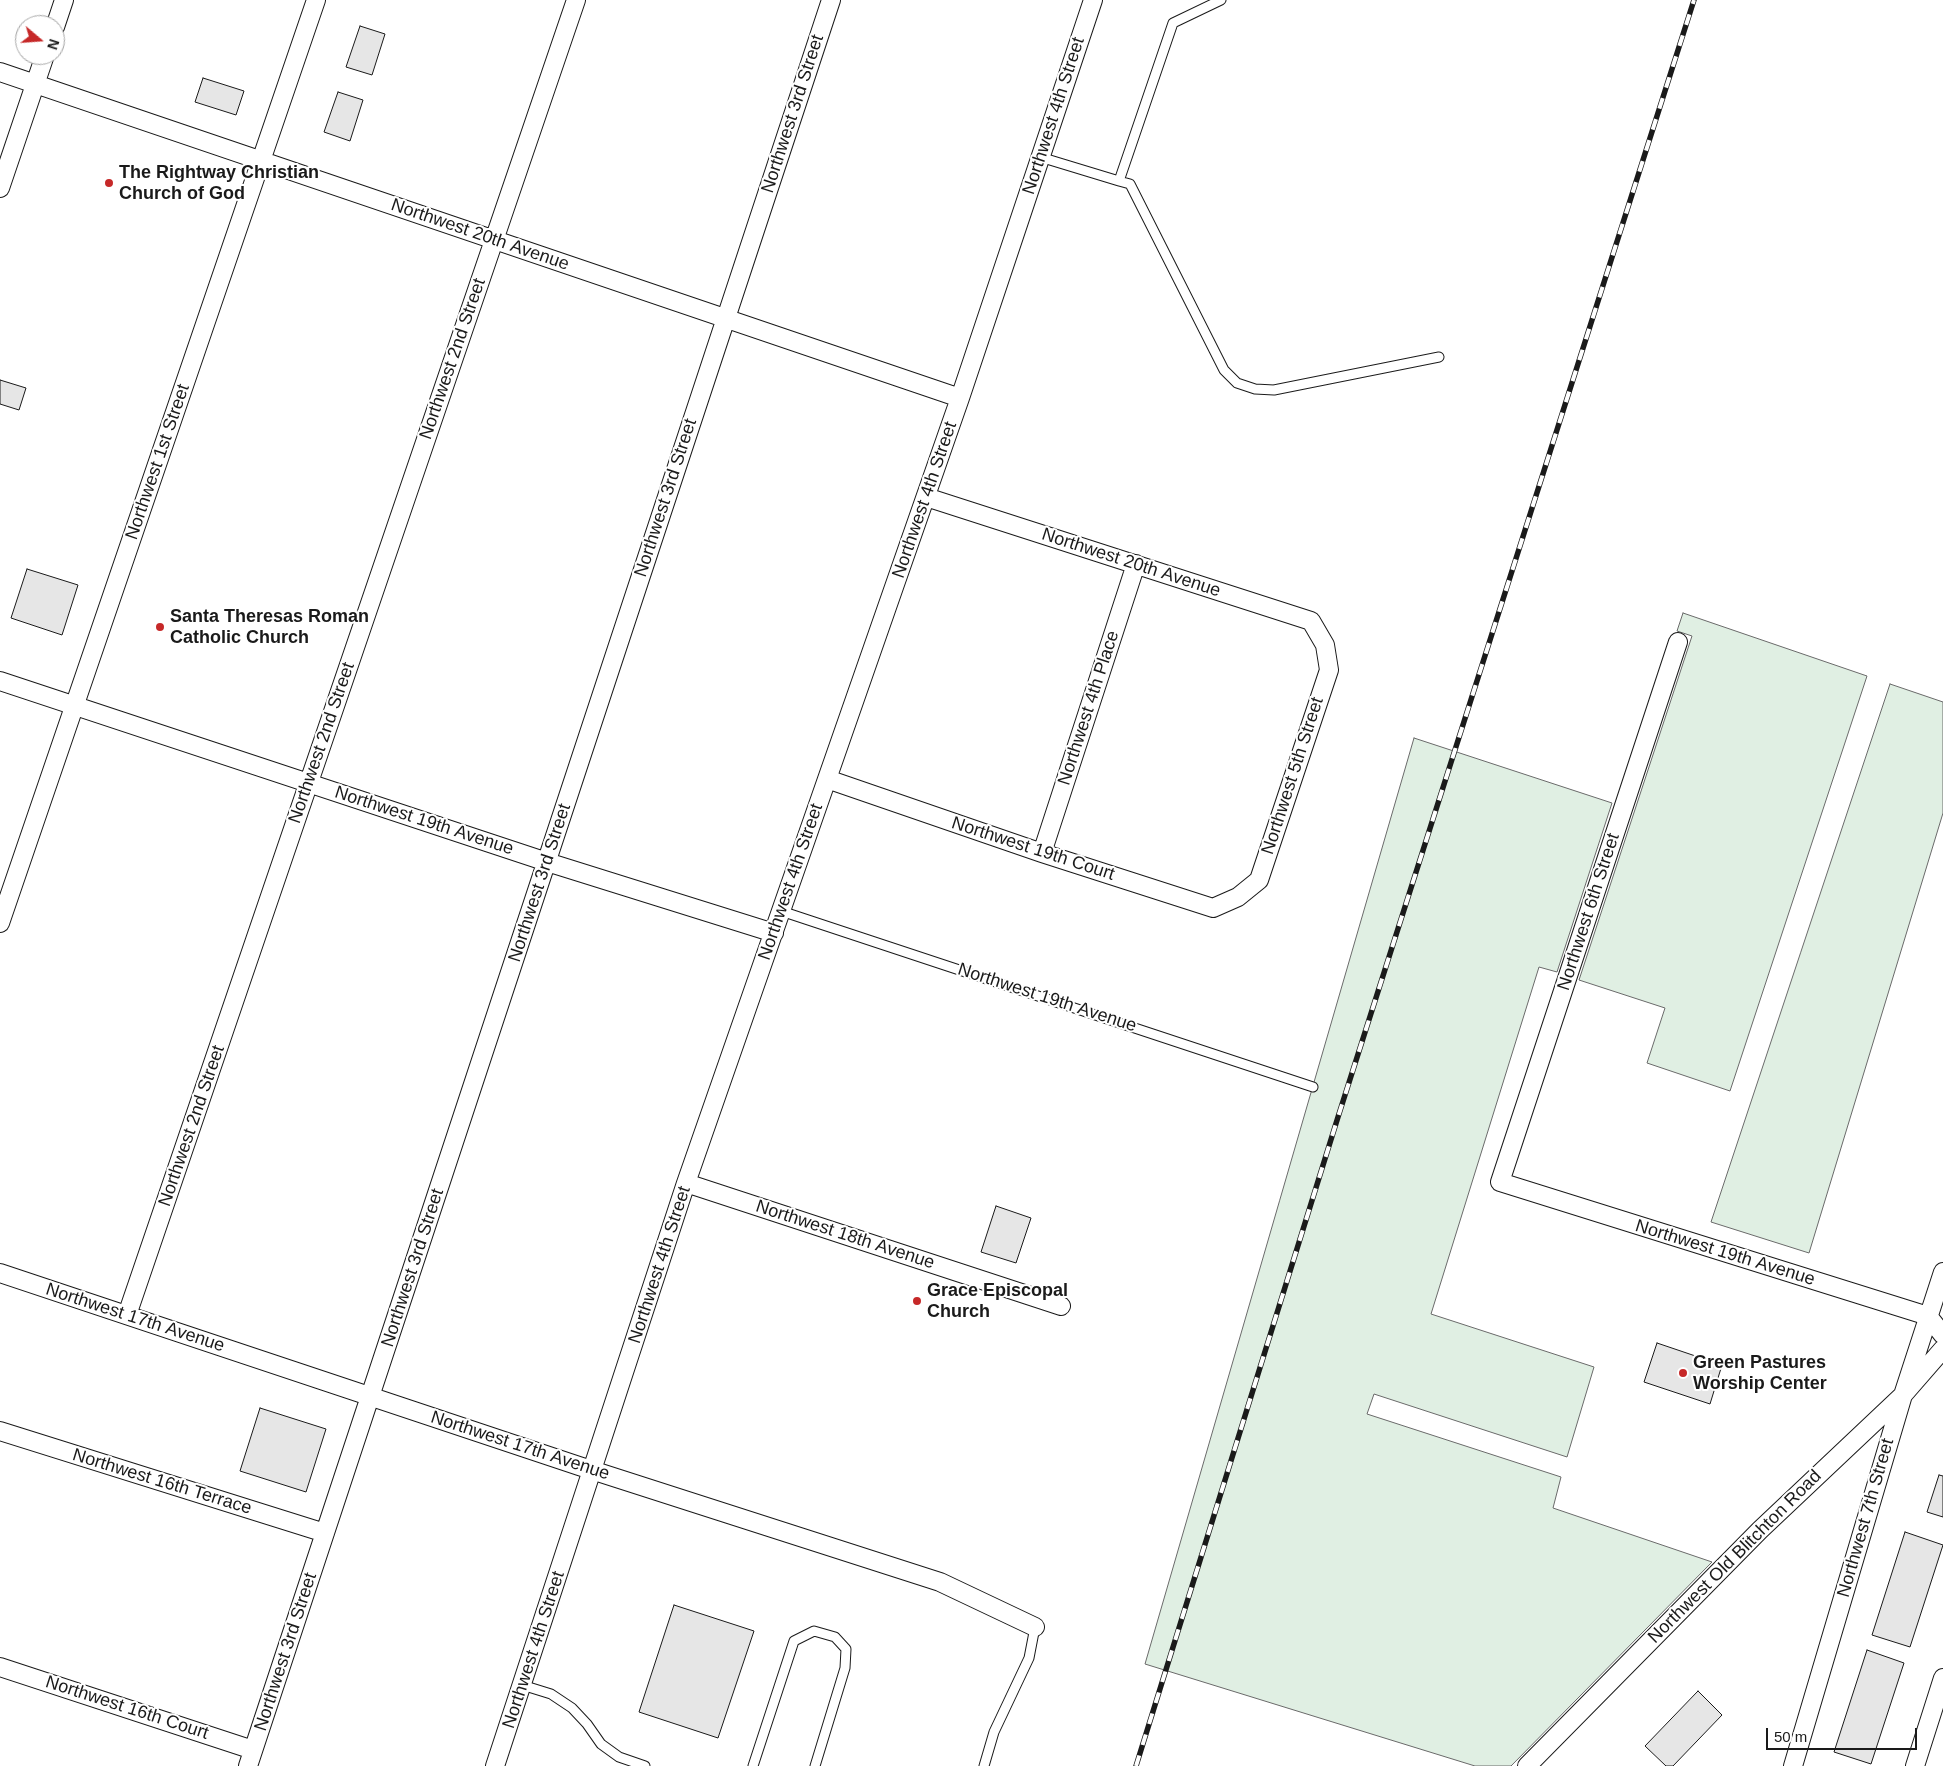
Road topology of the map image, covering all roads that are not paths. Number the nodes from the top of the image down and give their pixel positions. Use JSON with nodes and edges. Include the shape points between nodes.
{"nodes":[{"id":1,"x":64,"y":0,"type":"edge"},
{"id":2,"x":316,"y":0,"type":"edge"},
{"id":3,"x":576,"y":0,"type":"edge"},
{"id":4,"x":831,"y":0,"type":"edge"},
{"id":5,"x":1092,"y":0,"type":"edge"},
{"id":6,"x":1220,"y":0,"type":"edge"},
{"id":7,"x":59,"y":15,"type":"edge"},
{"id":8,"x":43,"y":65,"type":"edge"},
{"id":9,"x":0,"y":72,"type":"edge"},
{"id":10,"x":36,"y":84,"type":"junction"},
{"id":11,"x":1040,"y":157,"type":"junction"},
{"id":12,"x":261,"y":161,"type":"junction"},
{"id":13,"x":1120,"y":180,"type":"junction"},
{"id":14,"x":0,"y":188,"type":"edge"},
{"id":15,"x":494,"y":240,"type":"junction"},
{"id":16,"x":726,"y":319,"type":"junction"},
{"id":17,"x":1439,"y":357,"type":"dead end"},
{"id":18,"x":960,"y":398,"type":"junction"},
{"id":19,"x":926,"y":497,"type":"junction"},
{"id":20,"x":1136,"y":564,"type":"junction"},
{"id":21,"x":1678,"y":642,"type":"dead end"},
{"id":22,"x":1324,"y":645,"type":"joint"},
{"id":23,"x":0,"y":681,"type":"edge"},
{"id":24,"x":75,"y":705,"type":"junction"},
{"id":25,"x":827,"y":779,"type":"junction"},
{"id":26,"x":309,"y":783,"type":"junction"},
{"id":27,"x":1042,"y":853,"type":"junction"},
{"id":28,"x":546,"y":862,"type":"junction"},
{"id":29,"x":1238,"y":897,"type":"joint"},
{"id":30,"x":781,"y":911,"type":"junction"},
{"id":31,"x":0,"y":923,"type":"edge"},
{"id":32,"x":774,"y":933,"type":"junction"},
{"id":33,"x":1313,"y":1087,"type":"dead end"},
{"id":34,"x":1500,"y":1182,"type":"joint"},
{"id":35,"x":686,"y":1183,"type":"junction"},
{"id":36,"x":1943,"y":1272,"type":"edge"},
{"id":37,"x":0,"y":1273,"type":"edge"},
{"id":38,"x":1061,"y":1306,"type":"dead end"},
{"id":39,"x":127,"y":1315,"type":"junction"},
{"id":40,"x":1928,"y":1316,"type":"junction"},
{"id":41,"x":1943,"y":1335,"type":"edge"},
{"id":42,"x":1943,"y":1349,"type":"edge"},
{"id":43,"x":1903,"y":1395,"type":"junction"},
{"id":44,"x":370,"y":1397,"type":"junction"},
{"id":45,"x":0,"y":1431,"type":"edge"},
{"id":46,"x":593,"y":1470,"type":"junction"},
{"id":47,"x":325,"y":1533,"type":"junction"},
{"id":48,"x":1036,"y":1627,"type":"joint"},
{"id":49,"x":0,"y":1667,"type":"edge"},
{"id":50,"x":1943,"y":1678,"type":"edge"},
{"id":51,"x":522,"y":1685,"type":"junction"},
{"id":52,"x":251,"y":1758,"type":"edge"},
{"id":53,"x":495,"y":1766,"type":"edge"},
{"id":54,"x":645,"y":1766,"type":"edge"},
{"id":55,"x":753,"y":1766,"type":"edge"},
{"id":56,"x":815,"y":1766,"type":"edge"},
{"id":57,"x":984,"y":1766,"type":"edge"},
{"id":58,"x":1527,"y":1766,"type":"edge"},
{"id":59,"x":1793,"y":1766,"type":"edge"},
{"id":60,"x":1915,"y":1766,"type":"edge"}],
"edges":[{"from":1,"to":7,"type":"street"},
{"from":2,"to":12,"type":"street","name":"Northwest 1st Street"},
{"from":3,"to":15,"type":"street","name":"Northwest 2nd Street"},
{"from":4,"to":16,"type":"street","name":"Northwest 3rd Street"},
{"from":5,"to":11,"type":"street","name":"Northwest 4th Street"},
{"from":6,"to":13,"type":"lane","via":[[1173,23]]},
{"from":8,"to":10,"type":"street"},
{"from":9,"to":10,"type":"street","name":"Northwest 20th Avenue"},
{"from":10,"to":12,"type":"street","name":"Northwest 20th Avenue"},
{"from":10,"to":14,"type":"street"},
{"from":11,"to":13,"type":"lane"},
{"from":11,"to":18,"type":"street","name":"Northwest 4th Street"},
{"from":12,"to":15,"type":"street","name":"Northwest 20th Avenue"},
{"from":12,"to":24,"type":"street","name":"Northwest 1st Street"},
{"from":13,"to":17,"type":"lane","via":[[1130,184],[1224,370],[1238,383],[1255,389],[1274,390]]},
{"from":15,"to":16,"type":"street","name":"Northwest 20th Avenue"},
{"from":15,"to":26,"type":"street","name":"Northwest 2nd Street"},
{"from":16,"to":18,"type":"street","name":"Northwest 20th Avenue"},
{"from":16,"to":28,"type":"street","name":"Northwest 3rd Street"},
{"from":18,"to":19,"type":"street","name":"Northwest 4th Street"},
{"from":19,"to":20,"type":"street","name":"Northwest 20th Avenue"},
{"from":19,"to":25,"type":"street","name":"Northwest 4th Street"},
{"from":20,"to":22,"type":"street","name":"Northwest 20th Avenue","via":[[1311,621]]},
{"from":20,"to":27,"type":"street","name":"Northwest 4th Place"},
{"from":21,"to":34,"type":"street","name":"Northwest 6th Street"},
{"from":22,"to":29,"type":"street","name":"Northwest 5th Street","via":[[1329,670],[1259,880]]},
{"from":23,"to":24,"type":"street","name":"Northwest 19th Avenue"},
{"from":24,"to":26,"type":"street","name":"Northwest 19th Avenue"},
{"from":24,"to":31,"type":"street","name":"Northwest 1st Street"},
{"from":25,"to":27,"type":"street","name":"Northwest 19th Court"},
{"from":25,"to":30,"type":"street","name":"Northwest 4th Street"},
{"from":26,"to":28,"type":"street","name":"Northwest 19th Avenue"},
{"from":26,"to":39,"type":"street","name":"Northwest 2nd Street"},
{"from":27,"to":29,"type":"street","name":"Northwest 19th Court","via":[[1213,908]]},
{"from":28,"to":32,"type":"street","name":"Northwest 19th Avenue"},
{"from":28,"to":44,"type":"street","name":"Northwest 3rd Street"},
{"from":30,"to":32,"type":"street","name":"Northwest 4th Street"},
{"from":30,"to":33,"type":"lane","name":"Northwest 19th Avenue"},
{"from":32,"to":35,"type":"street","name":"Northwest 4th Street"},
{"from":34,"to":40,"type":"street","name":"Northwest 19th Avenue"},
{"from":35,"to":38,"type":"street","name":"Northwest 18th Avenue"},
{"from":35,"to":46,"type":"street","name":"Northwest 4th Street"},
{"from":36,"to":40,"type":"street","name":"Northwest 7th Street"},
{"from":37,"to":39,"type":"street","name":"Northwest 17th Avenue"},
{"from":39,"to":44,"type":"street","name":"Northwest 17th Avenue"},
{"from":40,"to":41,"type":"street"},
{"from":40,"to":43,"type":"street","name":"Northwest 7th Street"},
{"from":42,"to":43,"type":"street","name":"Northwest Old Blitchton Road"},
{"from":43,"to":58,"type":"street","name":"Northwest Old Blitchton Road","via":[[1760,1530]]},
{"from":43,"to":59,"type":"street","name":"Northwest 7th Street"},
{"from":44,"to":46,"type":"street","name":"Northwest 17th Avenue"},
{"from":44,"to":47,"type":"street","name":"Northwest 3rd Street"},
{"from":45,"to":47,"type":"street","name":"Northwest 16th Terrace"},
{"from":46,"to":48,"type":"street","name":"Northwest 17th Avenue","via":[[940,1582]]},
{"from":46,"to":51,"type":"street","name":"Northwest 4th Street"},
{"from":47,"to":52,"type":"street","name":"Northwest 3rd Street"},
{"from":48,"to":57,"type":"lane","via":[[1029,1658],[994,1732]]},
{"from":49,"to":52,"type":"street","name":"Northwest 16th Court"},
{"from":50,"to":60,"type":"street"},
{"from":51,"to":53,"type":"street","name":"Northwest 4th Street"},
{"from":51,"to":54,"type":"lane","via":[[551,1694],[572,1708],[601,1744],[619,1756]]},
{"from":55,"to":56,"type":"lane","via":[[794,1641],[814,1630],[834,1637],[846,1649],[845,1668]]}]}
